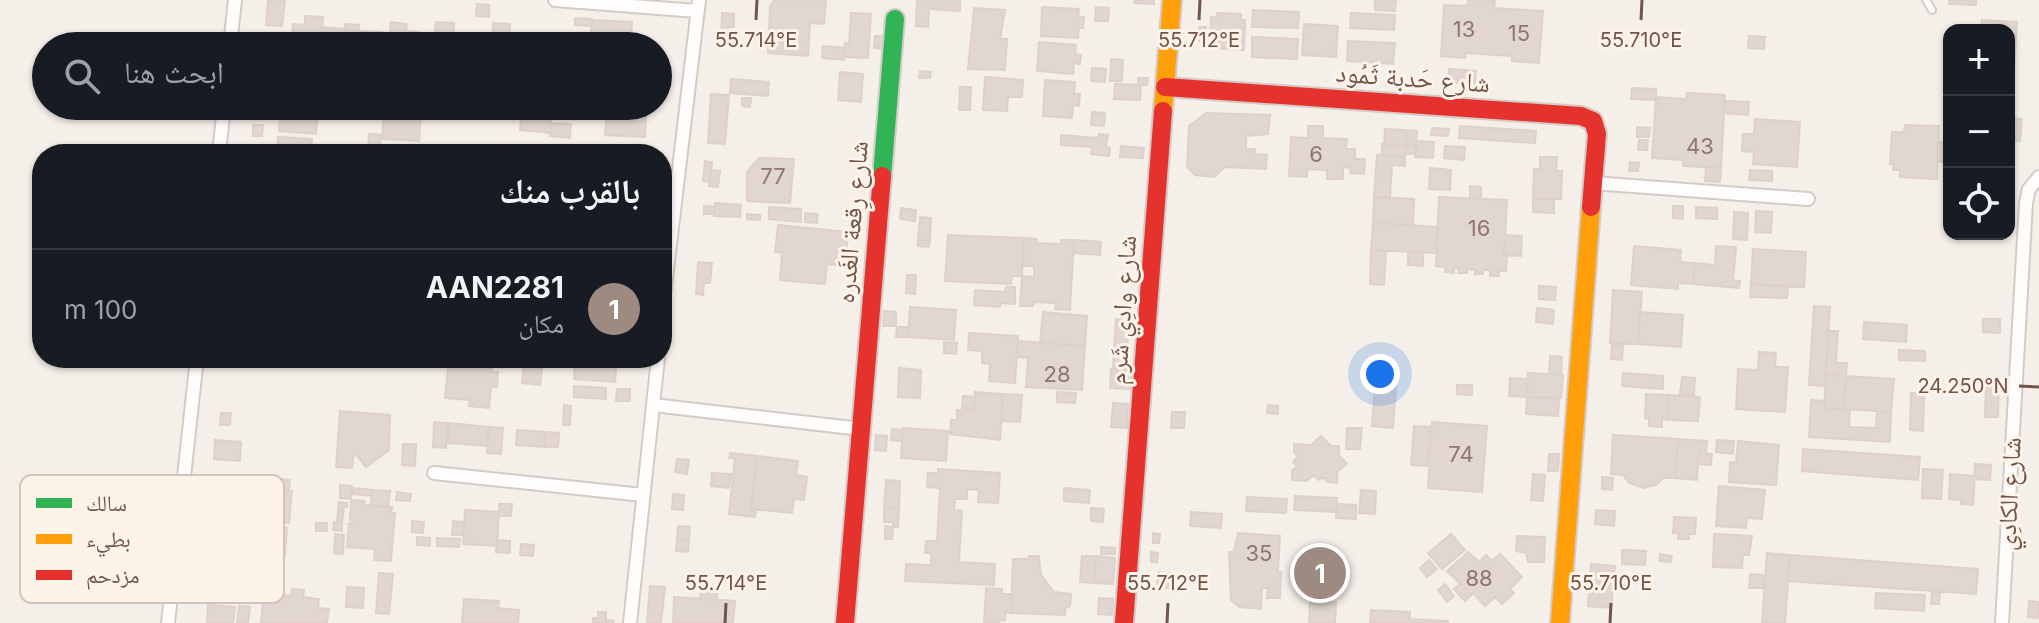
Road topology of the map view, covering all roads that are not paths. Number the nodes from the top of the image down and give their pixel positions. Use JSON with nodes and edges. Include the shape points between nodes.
{"nodes":[{"id":1,"x":235,"y":0,"type":"edge"},
{"id":2,"x":555,"y":0,"type":"edge"},
{"id":3,"x":1172,"y":0,"type":"edge"},
{"id":4,"x":1926,"y":0,"type":"edge"},
{"id":5,"x":698,"y":5,"type":"edge"},
{"id":6,"x":1932,"y":10,"type":"dead end"},
{"id":7,"x":895,"y":19,"type":"dead end"},
{"id":8,"x":232,"y":32,"type":"edge"},
{"id":9,"x":1165,"y":87,"type":"junction"},
{"id":10,"x":223,"y":120,"type":"edge"},
{"id":11,"x":220,"y":144,"type":"edge"},
{"id":12,"x":2039,"y":177,"type":"edge"},
{"id":13,"x":1593,"y":183,"type":"junction"},
{"id":14,"x":1808,"y":199,"type":"dead end"},
{"id":15,"x":672,"y":227,"type":"edge"},
{"id":16,"x":196,"y":368,"type":"edge"},
{"id":17,"x":657,"y":368,"type":"edge"},
{"id":18,"x":653,"y":405,"type":"junction"},
{"id":19,"x":861,"y":429,"type":"junction"},
{"id":20,"x":434,"y":473,"type":"dead end"},
{"id":21,"x":184,"y":475,"type":"edge"},
{"id":22,"x":643,"y":495,"type":"junction"},
{"id":23,"x":170,"y":603,"type":"edge"},
{"id":24,"x":168,"y":623,"type":"edge"},
{"id":25,"x":630,"y":623,"type":"edge"},
{"id":26,"x":845,"y":623,"type":"edge"},
{"id":27,"x":1124,"y":623,"type":"edge"},
{"id":28,"x":1560,"y":623,"type":"edge"},
{"id":29,"x":2002,"y":623,"type":"edge"}],
"edges":[{"from":1,"to":8,"type":"street"},
{"from":2,"to":5,"type":"street"},
{"from":3,"to":9,"type":"street","name":"شارع وادِي شَرم"},
{"from":4,"to":6,"type":"lane"},
{"from":5,"to":15,"type":"street"},
{"from":7,"to":19,"type":"street","name":"شارع رِقعة الغَدره"},
{"from":9,"to":13,"type":"street","name":"شارع حَدبة ثَمُود","via":[[1588,118],[1597,134]]},
{"from":9,"to":27,"type":"street","name":"شارع وادِي شَرم"},
{"from":10,"to":11,"type":"street"},
{"from":12,"to":29,"type":"street","name":"شارع الكادِي","via":[[2026,203]]},
{"from":13,"to":14,"type":"street"},
{"from":13,"to":28,"type":"street","name":"شارع حَدبة ثَمُود"},
{"from":16,"to":21,"type":"street"},
{"from":17,"to":18,"type":"street"},
{"from":18,"to":19,"type":"street"},
{"from":18,"to":22,"type":"street"},
{"from":19,"to":26,"type":"street","name":"شارع رِقعة الغَدره"},
{"from":20,"to":22,"type":"street"},
{"from":22,"to":25,"type":"street"},
{"from":23,"to":24,"type":"street"}]}
